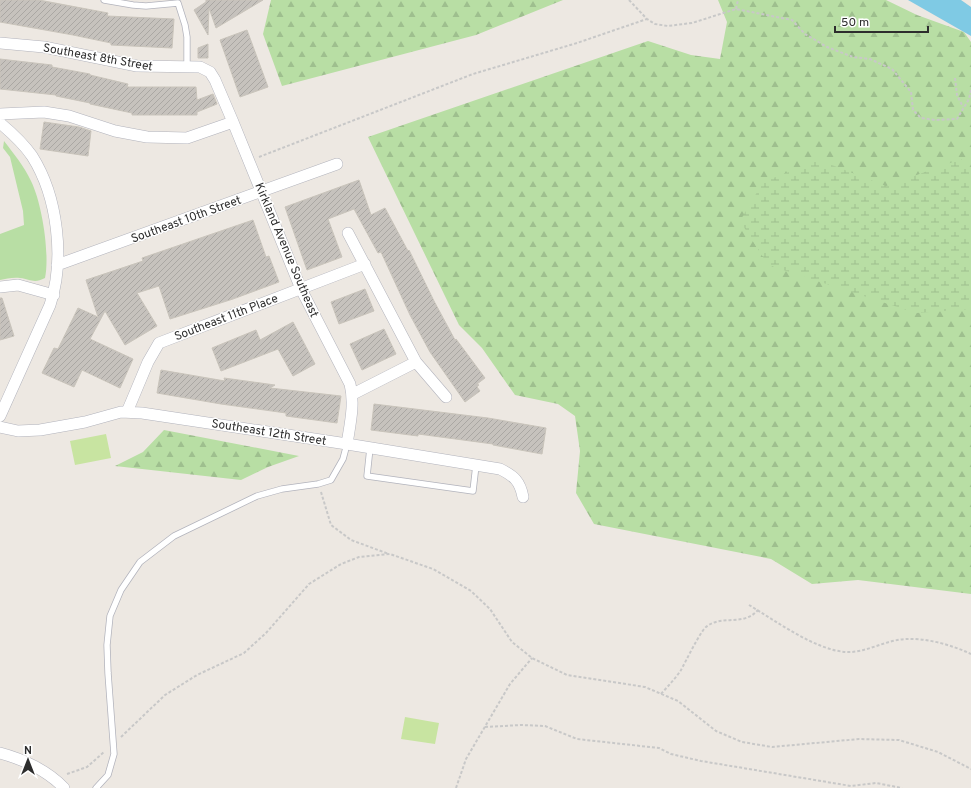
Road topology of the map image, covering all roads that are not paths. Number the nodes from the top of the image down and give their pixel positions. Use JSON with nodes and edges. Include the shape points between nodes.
{"nodes":[{"id":1,"x":104,"y":0,"type":"edge"},
{"id":2,"x":180,"y":2,"type":"edge"},
{"id":3,"x":0,"y":43,"type":"edge"},
{"id":4,"x":187,"y":67,"type":"junction"},
{"id":5,"x":215,"y":80,"type":"joint"},
{"id":6,"x":0,"y":114,"type":"edge"},
{"id":7,"x":233,"y":122,"type":"junction"},
{"id":8,"x":0,"y":123,"type":"edge"},
{"id":9,"x":337,"y":164,"type":"dead end"},
{"id":10,"x":261,"y":191,"type":"junction"},
{"id":11,"x":348,"y":233,"type":"dead end"},
{"id":12,"x":364,"y":264,"type":"junction"},
{"id":13,"x":57,"y":265,"type":"junction"},
{"id":14,"x":0,"y":287,"type":"edge"},
{"id":15,"x":301,"y":289,"type":"junction"},
{"id":16,"x":54,"y":295,"type":"junction"},
{"id":17,"x":416,"y":362,"type":"junction"},
{"id":18,"x":353,"y":394,"type":"junction"},
{"id":19,"x":446,"y":397,"type":"dead end"},
{"id":20,"x":126,"y":412,"type":"junction"},
{"id":21,"x":0,"y":414,"type":"edge"},
{"id":22,"x":0,"y":427,"type":"edge"},
{"id":23,"x":347,"y":444,"type":"junction"},
{"id":24,"x":370,"y":448,"type":"junction"},
{"id":25,"x":476,"y":465,"type":"junction"},
{"id":26,"x":523,"y":497,"type":"dead end"},
{"id":27,"x":0,"y":753,"type":"edge"},
{"id":28,"x":64,"y":788,"type":"edge"},
{"id":29,"x":96,"y":788,"type":"edge"}],
"edges":[{"from":1,"to":2,"type":"lane","via":[[146,6]]},
{"from":2,"to":4,"type":"lane","via":[[187,37]]},
{"from":3,"to":4,"type":"street","name":"Southeast 8th Street","via":[[44,47],[137,66]]},
{"from":4,"to":5,"type":"street","name":"Southeast 8th Street","via":[[205,69]]},
{"from":5,"to":7,"type":"street","name":"Kirkland Avenue Southeast"},
{"from":6,"to":7,"type":"street","via":[[44,112],[69,116],[115,131],[147,137],[187,138]]},
{"from":7,"to":10,"type":"street","name":"Kirkland Avenue Southeast"},
{"from":8,"to":13,"type":"street","via":[[18,138],[43,176],[56,226]]},
{"from":9,"to":10,"type":"street","name":"Southeast 10th Street"},
{"from":10,"to":13,"type":"street","name":"Southeast 10th Street"},
{"from":10,"to":15,"type":"street","name":"Kirkland Avenue Southeast"},
{"from":11,"to":12,"type":"street"},
{"from":12,"to":15,"type":"street","name":"Southeast 11th Place"},
{"from":12,"to":17,"type":"street"},
{"from":13,"to":16,"type":"street"},
{"from":14,"to":16,"type":"street","via":[[18,285]]},
{"from":15,"to":18,"type":"street","name":"Kirkland Avenue Southeast"},
{"from":15,"to":20,"type":"street","name":"Southeast 11th Place","via":[[159,343]]},
{"from":16,"to":21,"type":"street"},
{"from":17,"to":18,"type":"street"},
{"from":17,"to":19,"type":"street"},
{"from":18,"to":23,"type":"street","name":"Kirkland Avenue Southeast"},
{"from":20,"to":22,"type":"street","name":"Southeast 12th Street","via":[[40,430],[18,431]]},
{"from":20,"to":23,"type":"street","name":"Southeast 12th Street"},
{"from":23,"to":24,"type":"street","name":"Southeast 12th Street"},
{"from":23,"to":29,"type":"lane","via":[[343,459],[331,480],[257,496],[174,536],[140,562],[121,590],[110,616],[107,645],[114,754],[108,775]]},
{"from":24,"to":25,"type":"street","name":"Southeast 12th Street"},
{"from":24,"to":25,"type":"lane","via":[[367,476],[472,491]]},
{"from":25,"to":26,"type":"street","name":"Southeast 12th Street","via":[[500,469],[511,475],[521,486]]},
{"from":27,"to":28,"type":"street","via":[[36,768],[57,780]]}]}
